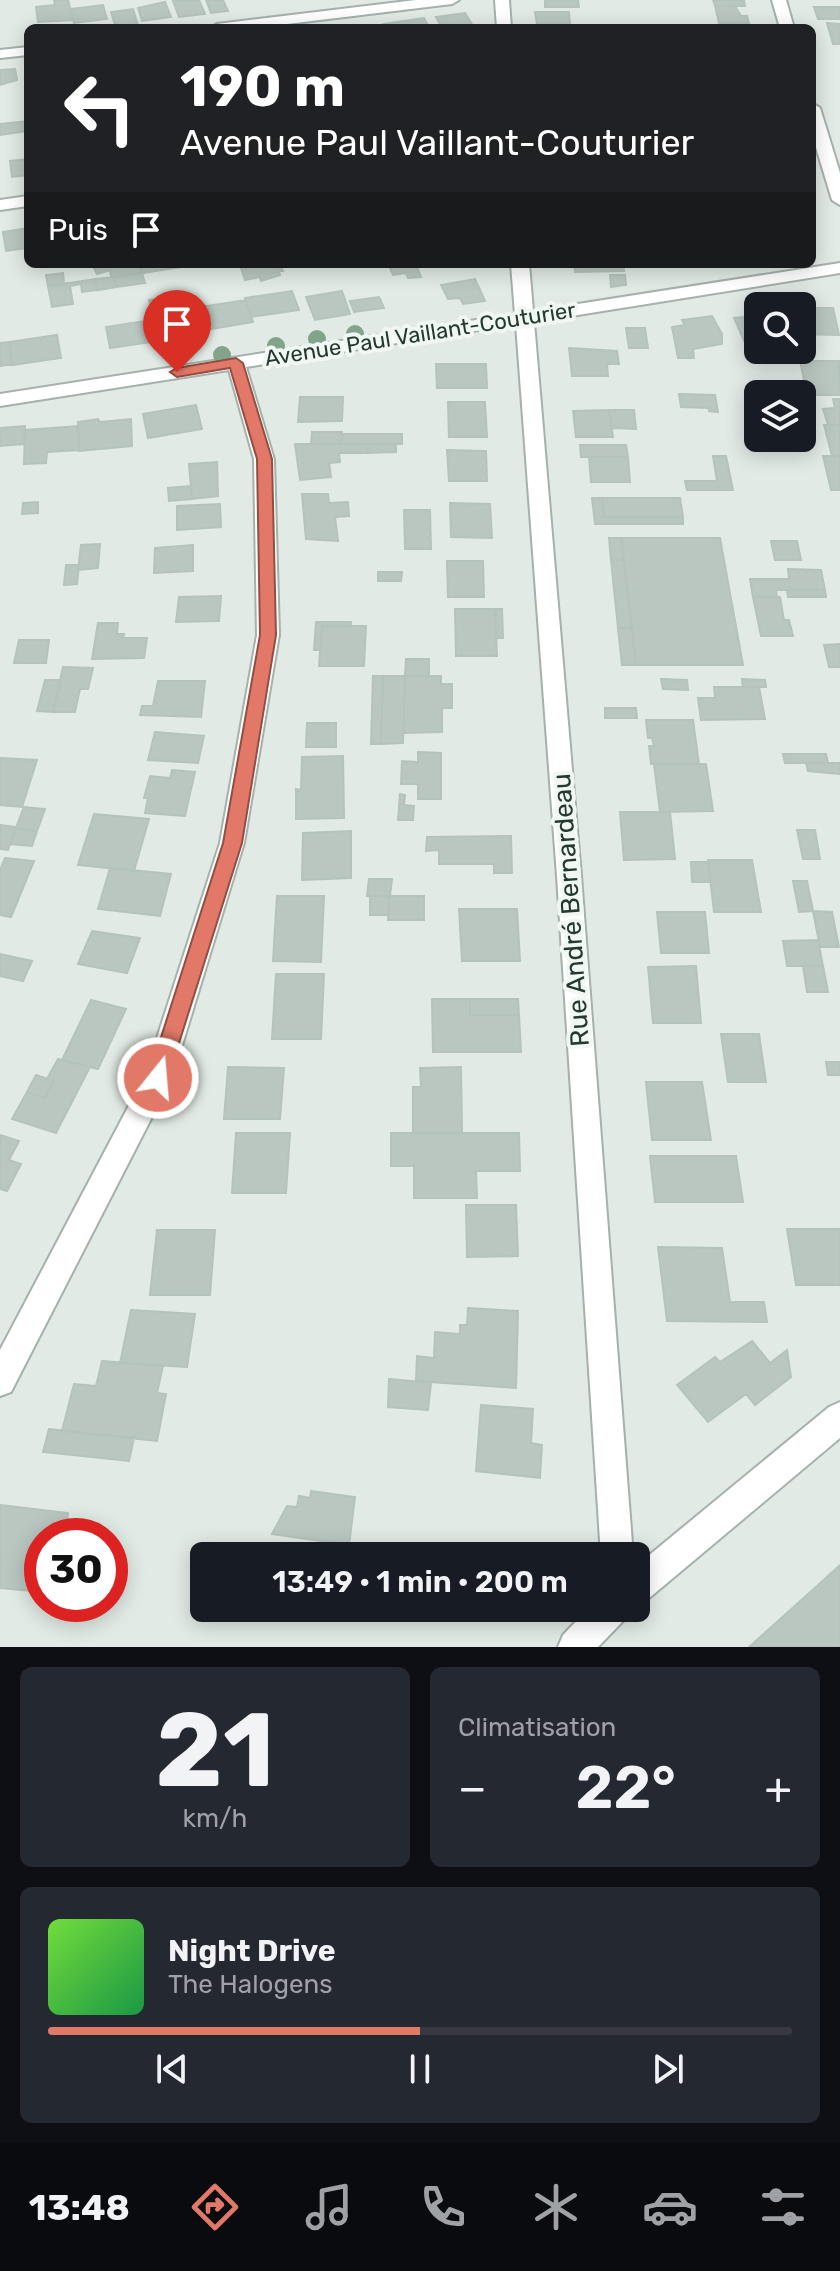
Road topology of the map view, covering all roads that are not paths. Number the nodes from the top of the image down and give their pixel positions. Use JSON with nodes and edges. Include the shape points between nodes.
{"nodes":[{"id":1,"x":452,"y":0,"type":"edge"},
{"id":2,"x":502,"y":0,"type":"edge"},
{"id":3,"x":779,"y":0,"type":"edge"},
{"id":4,"x":251,"y":24,"type":"edge"},
{"id":5,"x":504,"y":24,"type":"edge"},
{"id":6,"x":786,"y":24,"type":"edge"},
{"id":7,"x":24,"y":51,"type":"edge"},
{"id":8,"x":0,"y":54,"type":"edge"},
{"id":9,"x":816,"y":121,"type":"edge"},
{"id":10,"x":840,"y":200,"type":"edge"},
{"id":11,"x":24,"y":202,"type":"edge"},
{"id":12,"x":0,"y":205,"type":"edge"},
{"id":13,"x":520,"y":268,"type":"edge"},
{"id":14,"x":840,"y":268,"type":"edge"},
{"id":15,"x":524,"y":319,"type":"junction"},
{"id":16,"x":236,"y":363,"type":"junction"},
{"id":17,"x":0,"y":400,"type":"edge"},
{"id":18,"x":0,"y":1381,"type":"edge"},
{"id":19,"x":840,"y":1418,"type":"edge"},
{"id":20,"x":616,"y":1542,"type":"edge"},
{"id":21,"x":650,"y":1575,"type":"edge"},
{"id":22,"x":599,"y":1622,"type":"edge"},
{"id":23,"x":575,"y":1647,"type":"edge"}],
"edges":[{"from":1,"to":4,"type":"street"},
{"from":2,"to":5,"type":"street"},
{"from":3,"to":6,"type":"street"},
{"from":7,"to":8,"type":"street"},
{"from":9,"to":10,"type":"street"},
{"from":11,"to":12,"type":"street"},
{"from":13,"to":15,"type":"street","name":"Rue André Bernardeau"},
{"from":14,"to":15,"type":"street","name":"Avenue Paul Vaillant-Couturier"},
{"from":15,"to":16,"type":"street","name":"Avenue Paul Vaillant-Couturier"},
{"from":15,"to":20,"type":"street","name":"Rue André Bernardeau"},
{"from":16,"to":17,"type":"street","name":"Avenue Paul Vaillant-Couturier"},
{"from":16,"to":18,"type":"street","via":[[264,459],[268,635],[232,843],[158,1078]]},
{"from":19,"to":21,"type":"street"},
{"from":22,"to":23,"type":"street"}]}
